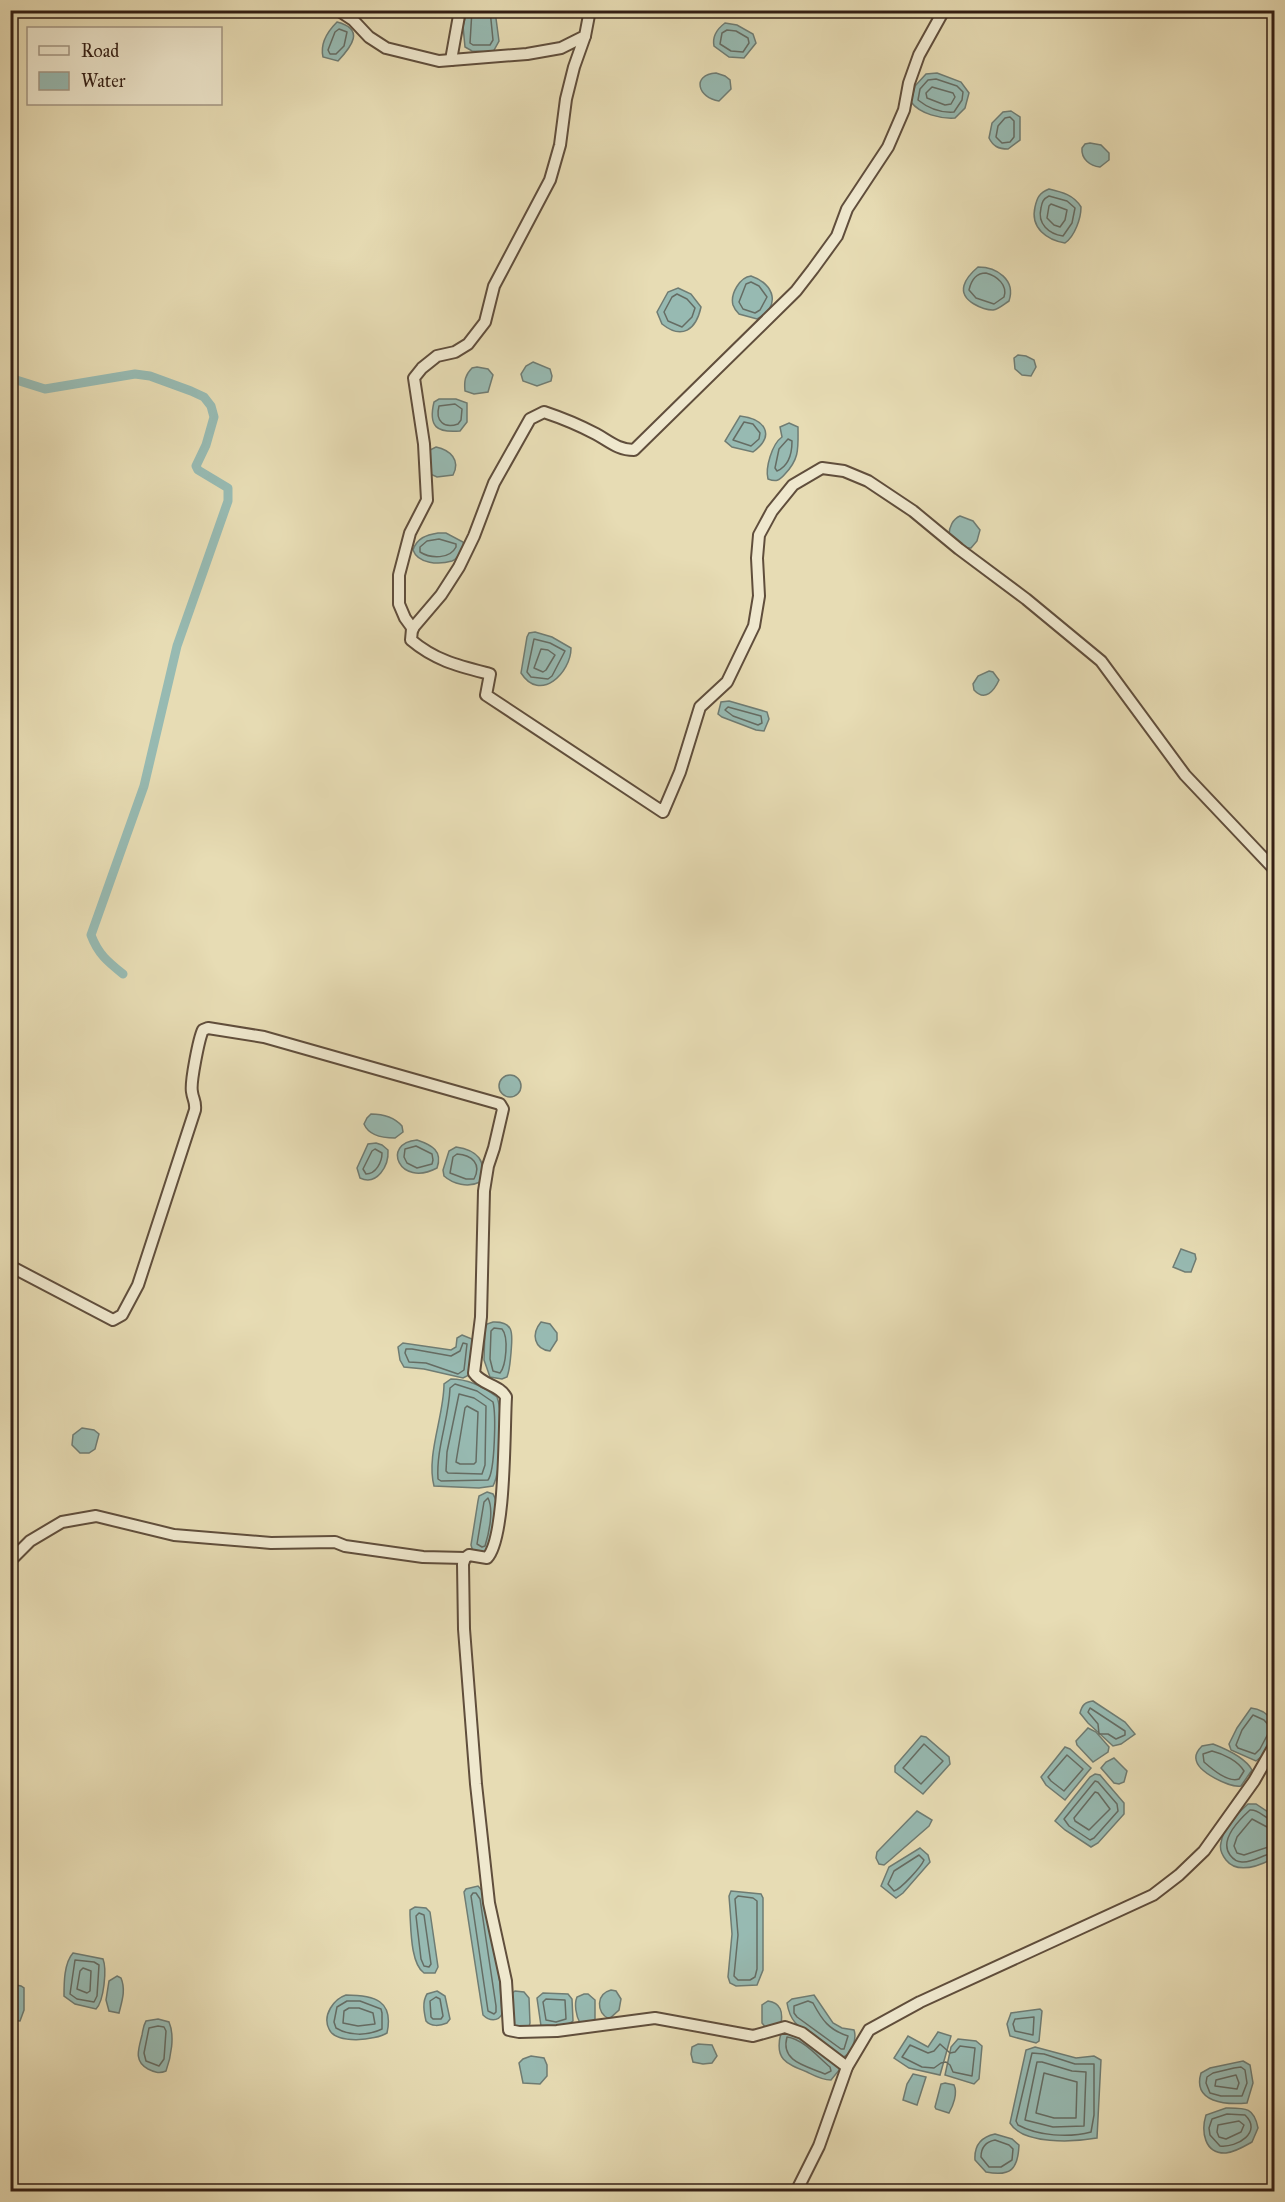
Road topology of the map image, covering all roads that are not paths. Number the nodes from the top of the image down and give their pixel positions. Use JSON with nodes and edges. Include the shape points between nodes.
{"nodes":[{"id":1,"x":338,"y":10,"type":"edge"},
{"id":2,"x":460,"y":10,"type":"edge"},
{"id":3,"x":590,"y":10,"type":"edge"},
{"id":4,"x":944,"y":10,"type":"edge"},
{"id":5,"x":585,"y":36,"type":"junction"},
{"id":6,"x":451,"y":60,"type":"junction"},
{"id":7,"x":413,"y":629,"type":"junction"},
{"id":8,"x":1275,"y":869,"type":"edge"},
{"id":9,"x":10,"y":1266,"type":"edge"},
{"id":10,"x":465,"y":1558,"type":"junction"},
{"id":11,"x":10,"y":1561,"type":"edge"},
{"id":12,"x":1275,"y":1746,"type":"edge"},
{"id":13,"x":847,"y":2067,"type":"junction"},
{"id":14,"x":796,"y":2192,"type":"edge"}],
"edges":[{"from":1,"to":6,"type":"street","via":[[386,48],[439,61]]},
{"from":2,"to":6,"type":"street"},
{"from":3,"to":5,"type":"street"},
{"from":4,"to":7,"type":"street","via":[[919,55],[904,110],[888,147],[847,209],[837,236],[796,291],[634,450],[622,450],[564,418],[544,412],[530,419],[494,483],[459,567]]},
{"from":5,"to":6,"type":"street","via":[[561,48]]},
{"from":5,"to":7,"type":"street","via":[[566,99],[560,145],[550,180],[494,286],[485,322],[468,344],[438,356],[414,378],[427,500],[410,533],[399,575],[399,604]]},
{"from":7,"to":8,"type":"street","via":[[411,640],[427,653],[490,674],[486,695],[663,812],[700,707],[727,682],[754,626],[759,596],[759,535],[793,485],[822,468],[844,471],[913,511],[1101,661],[1185,775]]},
{"from":9,"to":10,"type":"street","via":[[113,1320],[122,1315],[138,1285],[195,1110],[191,1089],[199,1041],[208,1028],[264,1037],[500,1104],[503,1109],[484,1191],[481,1317],[474,1373],[506,1397],[500,1504],[492,1553],[488,1558]]},
{"from":10,"to":11,"type":"street","via":[[423,1557],[335,1542],[271,1543],[174,1535],[96,1516],[62,1522],[30,1541]]},
{"from":10,"to":13,"type":"street","via":[[464,1629],[476,1784],[489,1903],[506,1981],[509,2030],[557,2031],[655,2018],[753,2036],[785,2027],[802,2033]]},
{"from":12,"to":13,"type":"street","via":[[1204,1851],[1153,1895],[882,2022],[869,2030]]},
{"from":13,"to":14,"type":"street","via":[[819,2146]]}]}
